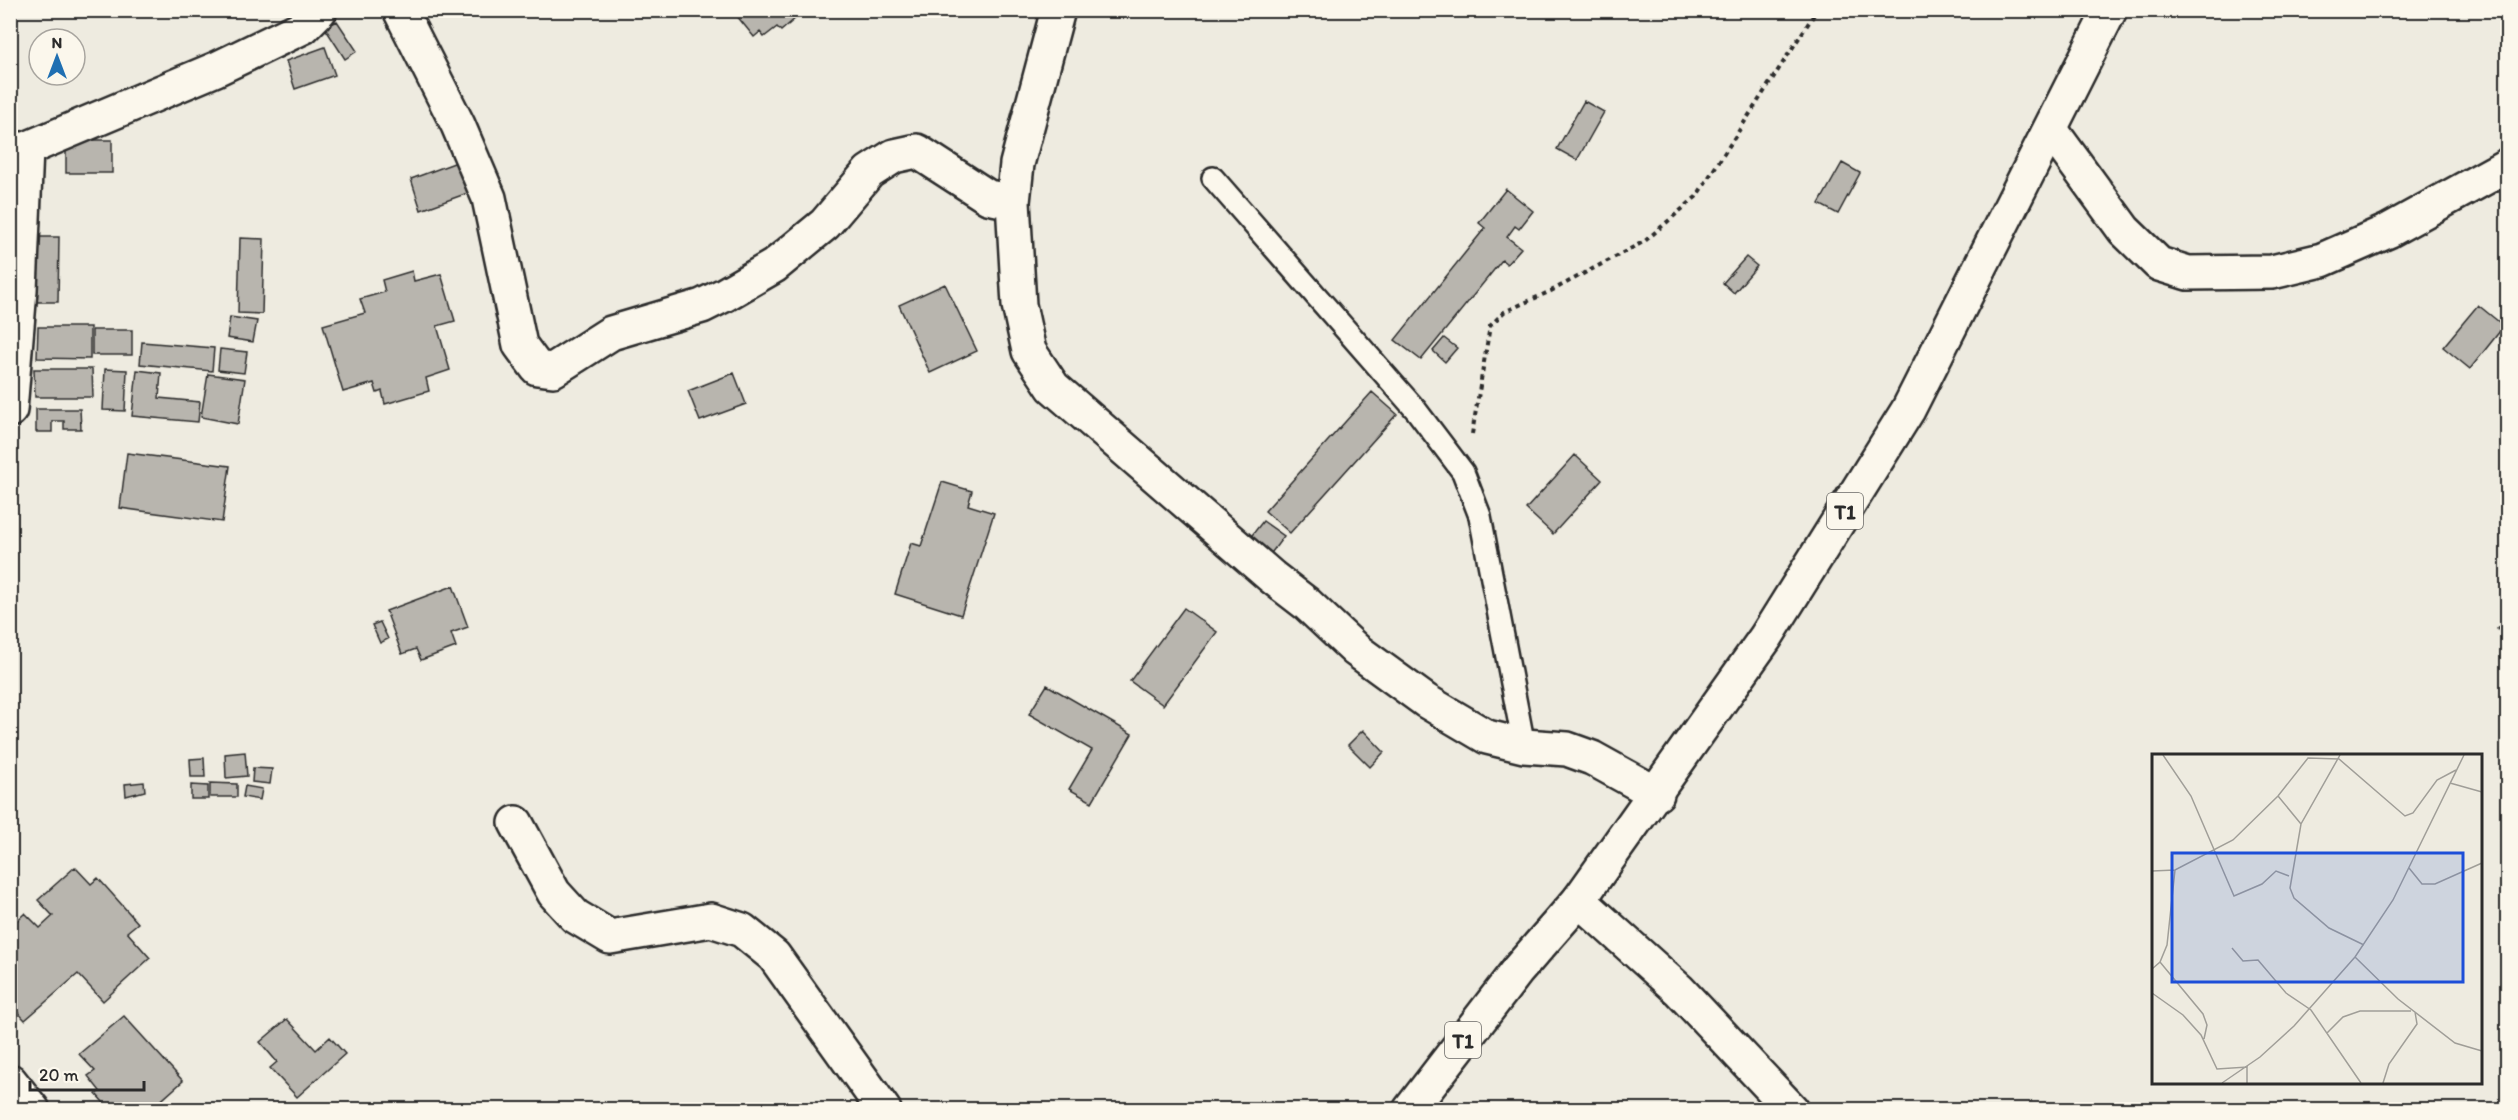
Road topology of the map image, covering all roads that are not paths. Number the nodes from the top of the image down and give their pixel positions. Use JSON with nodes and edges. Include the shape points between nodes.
{"nodes":[{"id":1,"x":320,"y":10,"type":"edge"},
{"id":2,"x":400,"y":10,"type":"edge"},
{"id":3,"x":1058,"y":10,"type":"edge"},
{"id":4,"x":2110,"y":10,"type":"edge"},
{"id":5,"x":2051,"y":130,"type":"junction"},
{"id":6,"x":18,"y":149,"type":"edge"},
{"id":7,"x":2508,"y":165,"type":"edge"},
{"id":8,"x":1213,"y":178,"type":"dead end"},
{"id":9,"x":1013,"y":202,"type":"junction"},
{"id":10,"x":10,"y":411,"type":"edge"},
{"id":11,"x":1524,"y":746,"type":"junction"},
{"id":12,"x":1657,"y":794,"type":"junction"},
{"id":13,"x":516,"y":823,"type":"dead end"},
{"id":14,"x":1579,"y":900,"type":"junction"},
{"id":15,"x":10,"y":1082,"type":"edge"},
{"id":16,"x":33,"y":1110,"type":"edge"},
{"id":17,"x":884,"y":1110,"type":"edge"},
{"id":18,"x":1410,"y":1110,"type":"edge"},
{"id":19,"x":1792,"y":1110,"type":"edge"}],
"edges":[{"from":1,"to":6,"type":"main road","via":[[303,27],[216,69]]},
{"from":2,"to":9,"type":"main road","via":[[458,125],[489,198],[520,345],[537,368],[553,370],[611,333],[702,306],[774,266],[825,224],[869,172],[894,156],[917,151],[988,197]]},
{"from":3,"to":9,"type":"main road","via":[[1017,164]]},
{"from":4,"to":5,"type":"main road","number":"T1"},
{"from":5,"to":7,"type":"main road","via":[[2124,230],[2159,264],[2188,273],[2272,272],[2322,260],[2388,231]]},
{"from":5,"to":12,"type":"main road","number":"T1","via":[[1908,410],[1766,637]]},
{"from":6,"to":10,"type":"main road"},
{"from":8,"to":11,"type":"lane","via":[[1416,410],[1463,472],[1480,516]]},
{"from":9,"to":11,"type":"main road","via":[[1019,306],[1029,351],[1053,387],[1356,650],[1426,701],[1487,737]]},
{"from":11,"to":12,"type":"main road","via":[[1567,749],[1592,758]]},
{"from":12,"to":14,"type":"main road","number":"T1"},
{"from":13,"to":17,"type":"main road","via":[[554,893],[575,916],[610,937],[711,920],[742,930],[774,956]]},
{"from":14,"to":18,"type":"main road","number":"T1","via":[[1517,971]]},
{"from":14,"to":19,"type":"main road","via":[[1679,990]]},
{"from":15,"to":16,"type":"main road"}]}
